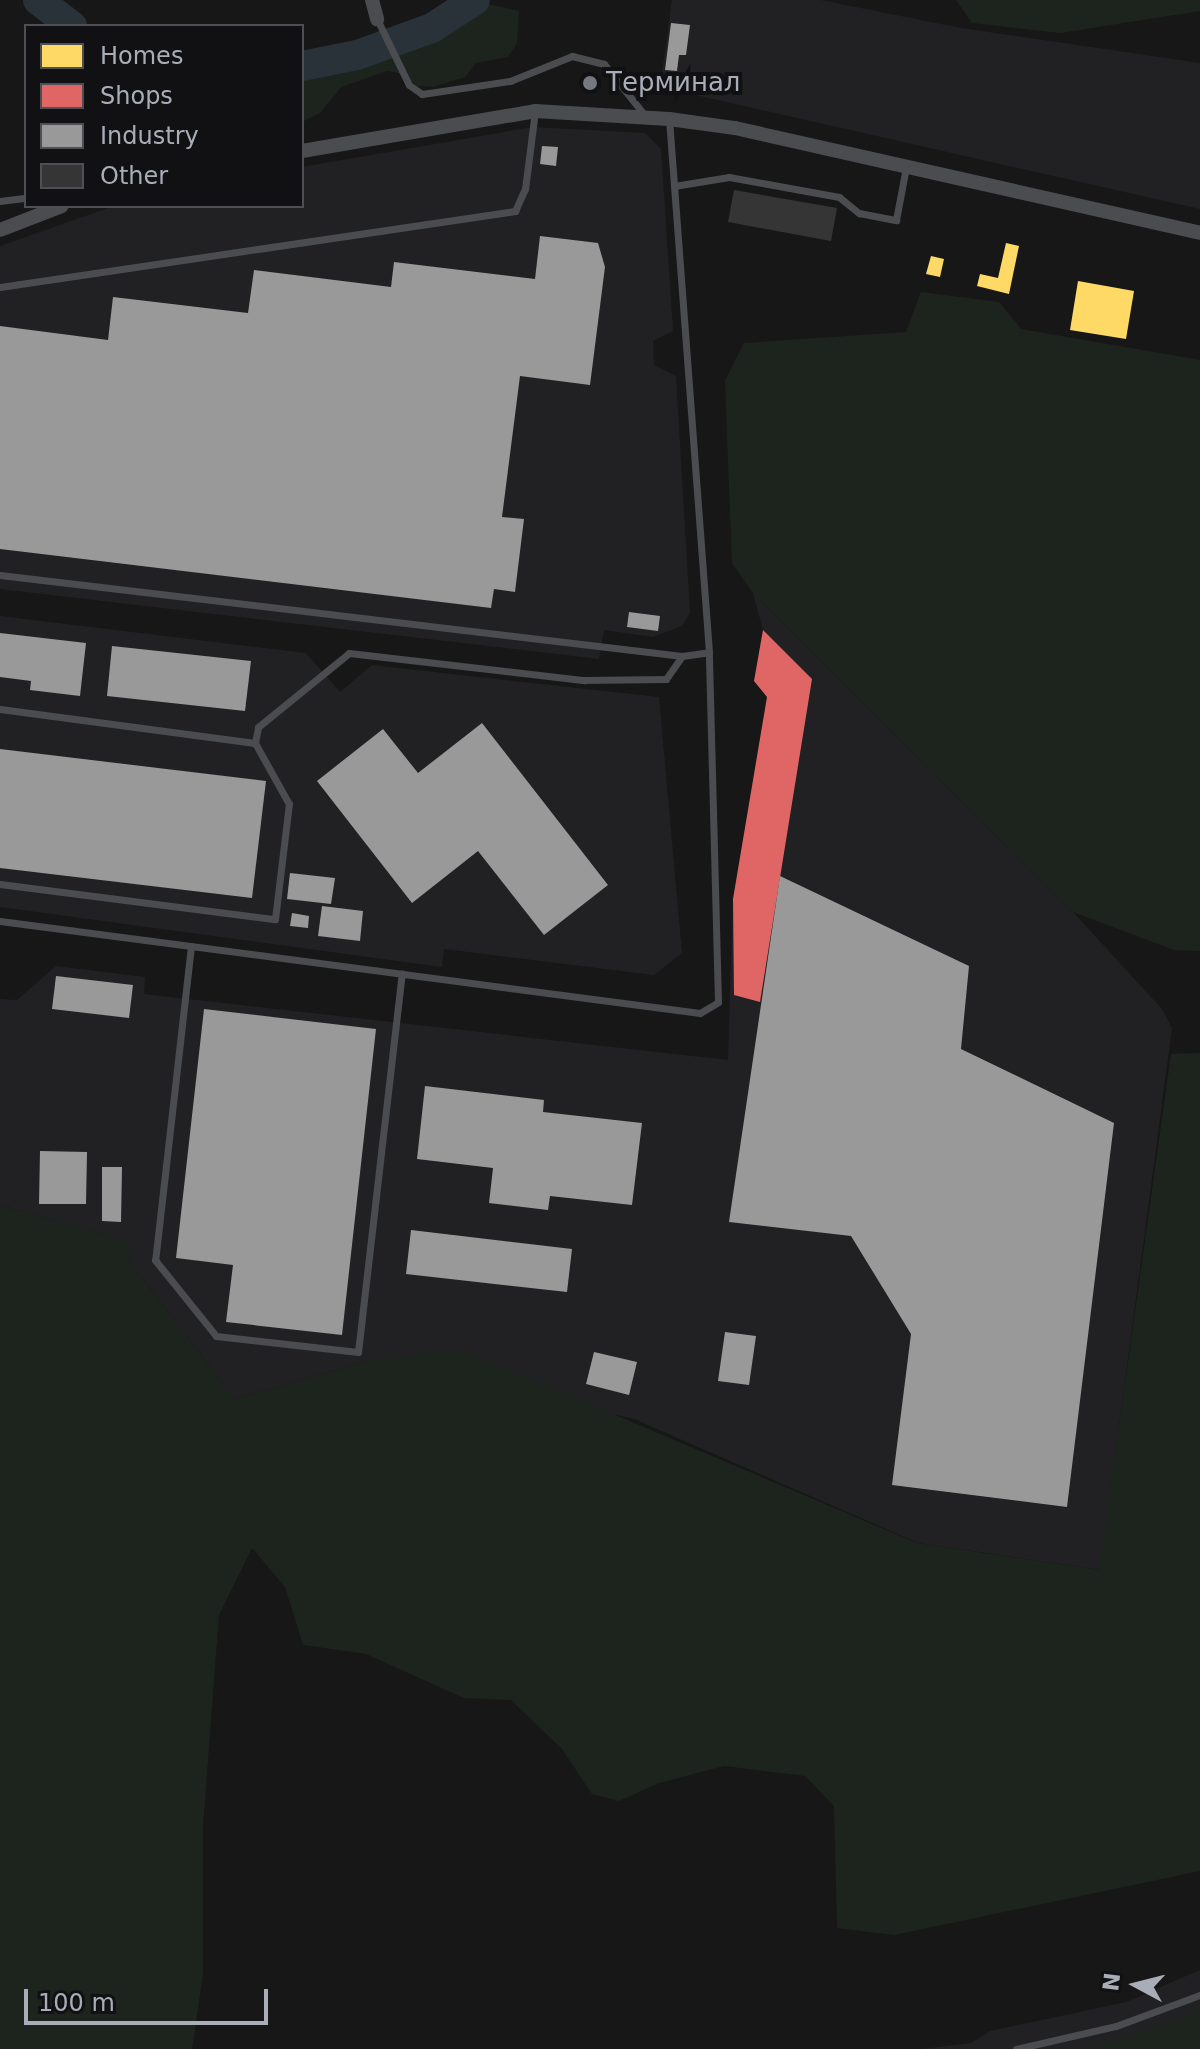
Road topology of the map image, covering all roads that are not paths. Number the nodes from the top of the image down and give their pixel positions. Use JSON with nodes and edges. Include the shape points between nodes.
{"nodes":[{"id":1,"x":372,"y":0,"type":"edge"},
{"id":2,"x":377,"y":19,"type":"joint"},
{"id":3,"x":535,"y":111,"type":"junction"},
{"id":4,"x":646,"y":117,"type":"junction"},
{"id":5,"x":669,"y":119,"type":"junction"},
{"id":6,"x":304,"y":151,"type":"edge"},
{"id":7,"x":906,"y":167,"type":"junction"},
{"id":8,"x":674,"y":186,"type":"junction"},
{"id":9,"x":24,"y":198,"type":"edge"},
{"id":10,"x":0,"y":201,"type":"edge"},
{"id":11,"x":57,"y":208,"type":"edge"},
{"id":12,"x":0,"y":230,"type":"edge"},
{"id":13,"x":1200,"y":233,"type":"edge"},
{"id":14,"x":0,"y":287,"type":"edge"},
{"id":15,"x":0,"y":575,"type":"edge"},
{"id":16,"x":709,"y":652,"type":"junction"},
{"id":17,"x":682,"y":656,"type":"junction"},
{"id":18,"x":0,"y":709,"type":"edge"},
{"id":19,"x":255,"y":743,"type":"junction"},
{"id":20,"x":0,"y":884,"type":"edge"},
{"id":21,"x":0,"y":921,"type":"edge"},
{"id":22,"x":191,"y":946,"type":"junction"},
{"id":23,"x":402,"y":974,"type":"junction"},
{"id":24,"x":1200,"y":1995,"type":"edge"},
{"id":25,"x":1016,"y":2049,"type":"edge"}],
"edges":[{"from":1,"to":2,"type":"street"},
{"from":2,"to":4,"type":"lane","via":[[409,85],[422,94],[510,81],[572,56],[604,64],[626,85]]},
{"from":3,"to":4,"type":"street"},
{"from":3,"to":6,"type":"street"},
{"from":3,"to":14,"type":"lane","via":[[525,189],[515,211]]},
{"from":4,"to":5,"type":"street"},
{"from":5,"to":7,"type":"street","via":[[735,128]]},
{"from":5,"to":8,"type":"lane"},
{"from":7,"to":8,"type":"lane","via":[[896,220],[859,213],[839,197],[729,177]]},
{"from":7,"to":13,"type":"street"},
{"from":8,"to":16,"type":"lane"},
{"from":9,"to":10,"type":"lane"},
{"from":11,"to":12,"type":"street"},
{"from":15,"to":17,"type":"lane"},
{"from":16,"to":17,"type":"lane"},
{"from":16,"to":23,"type":"lane","via":[[718,1002],[700,1013]]},
{"from":17,"to":19,"type":"lane","via":[[666,679],[584,680],[349,653],[258,727]]},
{"from":18,"to":19,"type":"lane"},
{"from":19,"to":20,"type":"lane","via":[[289,804],[275,919]]},
{"from":21,"to":22,"type":"lane"},
{"from":22,"to":23,"type":"lane"},
{"from":22,"to":23,"type":"lane","via":[[155,1260],[216,1336],[358,1352]]},
{"from":24,"to":25,"type":"lane","via":[[1116,2026]]}]}
